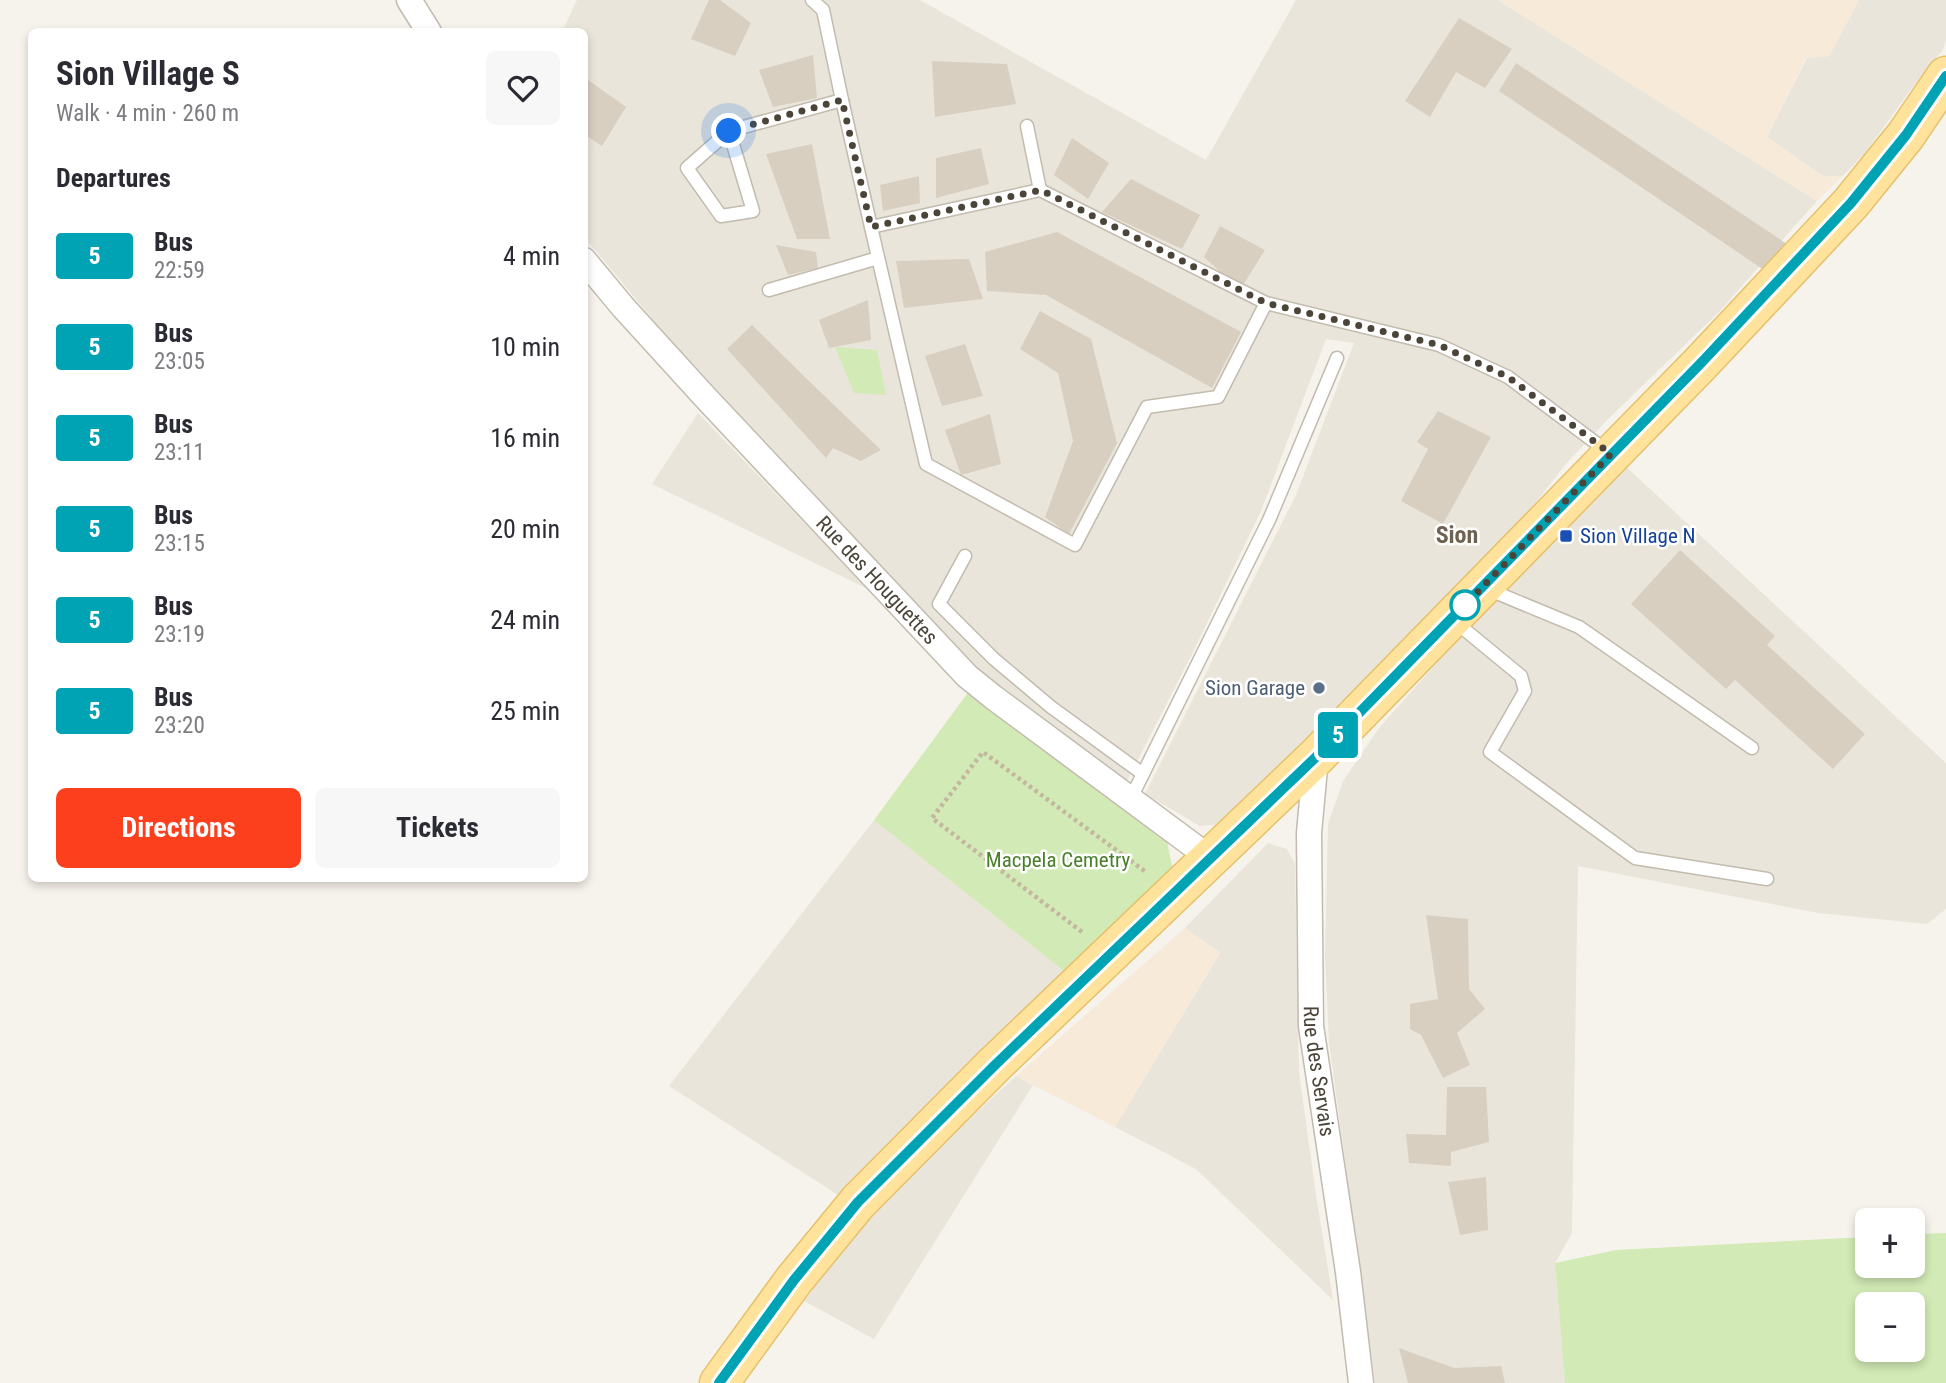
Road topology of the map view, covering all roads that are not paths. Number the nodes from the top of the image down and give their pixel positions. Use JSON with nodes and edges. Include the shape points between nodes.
{"nodes":[{"id":1,"x":409,"y":0,"type":"edge"},
{"id":2,"x":813,"y":0,"type":"edge"},
{"id":3,"x":426,"y":28,"type":"edge"},
{"id":4,"x":1946,"y":76,"type":"edge"},
{"id":5,"x":842,"y":100,"type":"junction"},
{"id":6,"x":1027,"y":126,"type":"dead end"},
{"id":7,"x":729,"y":131,"type":"junction"},
{"id":8,"x":1041,"y":190,"type":"junction"},
{"id":9,"x":871,"y":227,"type":"junction"},
{"id":10,"x":878,"y":258,"type":"junction"},
{"id":11,"x":588,"y":265,"type":"edge"},
{"id":12,"x":769,"y":290,"type":"dead end"},
{"id":13,"x":1266,"y":303,"type":"junction"},
{"id":14,"x":1337,"y":358,"type":"dead end"},
{"id":15,"x":1611,"y":454,"type":"junction"},
{"id":16,"x":965,"y":556,"type":"dead end"},
{"id":17,"x":1487,"y":584,"type":"junction"},
{"id":18,"x":1452,"y":619,"type":"junction"},
{"id":19,"x":1752,"y":748,"type":"dead end"},
{"id":20,"x":1316,"y":757,"type":"junction"},
{"id":21,"x":1143,"y":774,"type":"junction"},
{"id":22,"x":1130,"y":798,"type":"junction"},
{"id":23,"x":1203,"y":865,"type":"junction"},
{"id":24,"x":1767,"y":879,"type":"dead end"},
{"id":25,"x":719,"y":1383,"type":"edge"},
{"id":26,"x":1362,"y":1383,"type":"edge"}],
"edges":[{"from":1,"to":3,"type":"street"},
{"from":2,"to":5,"type":"lane","via":[[824,10]]},
{"from":4,"to":15,"type":"main road","via":[[1851,203]]},
{"from":5,"to":7,"type":"lane"},
{"from":5,"to":9,"type":"lane"},
{"from":6,"to":8,"type":"lane"},
{"from":7,"to":7,"type":"lane","via":[[687,168],[721,216],[753,211]]},
{"from":8,"to":9,"type":"lane"},
{"from":8,"to":13,"type":"lane"},
{"from":9,"to":10,"type":"lane"},
{"from":10,"to":12,"type":"lane"},
{"from":10,"to":13,"type":"lane","via":[[926,464],[1074,545],[1146,407],[1218,397]]},
{"from":11,"to":22,"type":"street","name":"Rue des Houguettes","via":[[705,397],[967,676]]},
{"from":13,"to":15,"type":"lane","via":[[1439,345],[1508,377]]},
{"from":14,"to":21,"type":"lane","via":[[1269,520]]},
{"from":15,"to":17,"type":"main road"},
{"from":16,"to":21,"type":"lane","via":[[939,604],[1051,707]]},
{"from":17,"to":18,"type":"main road"},
{"from":17,"to":19,"type":"lane","via":[[1497,593],[1579,627]]},
{"from":18,"to":20,"type":"main road"},
{"from":18,"to":24,"type":"lane","via":[[1521,676],[1525,691],[1490,752],[1635,858]]},
{"from":20,"to":23,"type":"main road"},
{"from":20,"to":26,"type":"street","name":"Rue des Servais","via":[[1309,833],[1311,1026]]},
{"from":21,"to":22,"type":"lane"},
{"from":22,"to":23,"type":"street","name":"Rue des Houguettes"},
{"from":23,"to":25,"type":"main road","via":[[858,1202]]}]}
